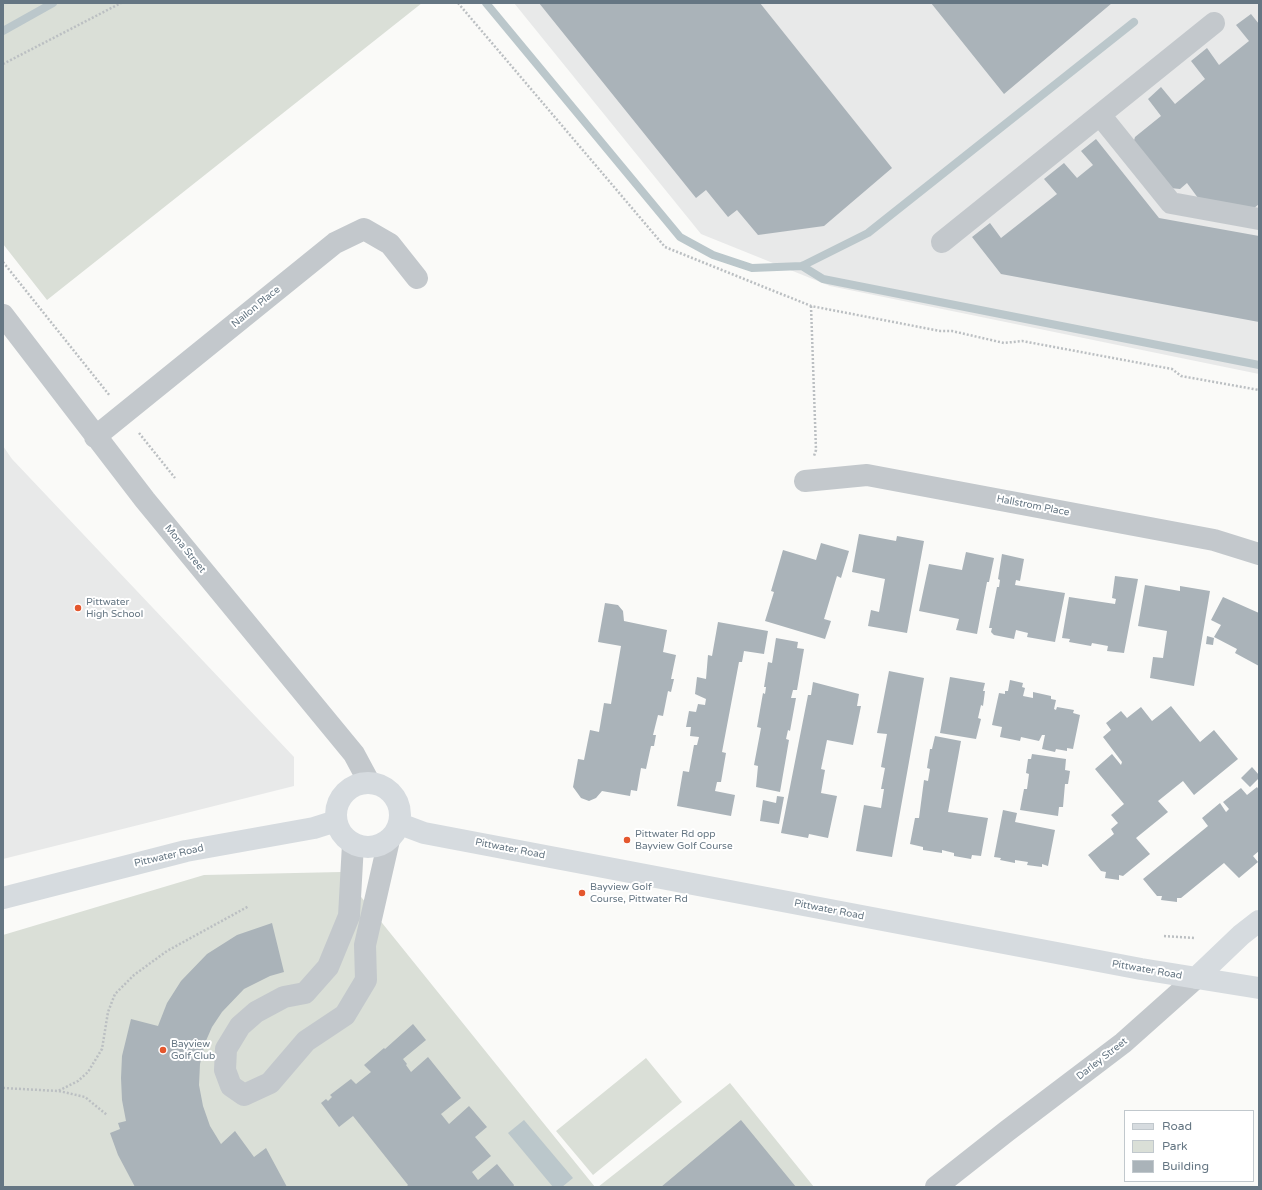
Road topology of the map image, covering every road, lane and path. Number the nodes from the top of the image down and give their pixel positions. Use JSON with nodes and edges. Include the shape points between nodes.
{"nodes":[{"id":1,"x":120,"y":3,"type":"edge"},
{"id":2,"x":458,"y":3,"type":"edge"},
{"id":3,"x":1214,"y":23,"type":"dead end"},
{"id":4,"x":3,"y":64,"type":"edge"},
{"id":5,"x":1100,"y":114,"type":"junction"},
{"id":6,"x":1259,"y":219,"type":"edge"},
{"id":7,"x":942,"y":242,"type":"dead end"},
{"id":8,"x":3,"y":262,"type":"edge"},
{"id":9,"x":417,"y":278,"type":"dead end"},
{"id":10,"x":811,"y":306,"type":"junction"},
{"id":11,"x":3,"y":315,"type":"edge"},
{"id":12,"x":1259,"y":390,"type":"edge"},
{"id":13,"x":124,"y":414,"type":"junction"},
{"id":14,"x":95,"y":437,"type":"junction"},
{"id":15,"x":175,"y":478,"type":"dead end"},
{"id":16,"x":805,"y":481,"type":"joint"},
{"id":17,"x":1259,"y":554,"type":"edge"},
{"id":18,"x":369,"y":782,"type":"junction"},
{"id":19,"x":336,"y":821,"type":"junction"},
{"id":20,"x":394,"y":832,"type":"junction"},
{"id":21,"x":353,"y":844,"type":"junction"},
{"id":22,"x":3,"y":898,"type":"edge"},
{"id":23,"x":249,"y":906,"type":"dead end"},
{"id":24,"x":1259,"y":921,"type":"edge"},
{"id":25,"x":1164,"y":936,"type":"dead end"},
{"id":26,"x":1194,"y":938,"type":"dead end"},
{"id":27,"x":1196,"y":978,"type":"junction"},
{"id":28,"x":1259,"y":988,"type":"edge"},
{"id":29,"x":3,"y":1088,"type":"edge"},
{"id":30,"x":58,"y":1091,"type":"junction"},
{"id":31,"x":107,"y":1115,"type":"dead end"},
{"id":32,"x":936,"y":1187,"type":"edge"}],
"edges":[{"from":1,"to":4,"type":"path"},
{"from":2,"to":10,"type":"path","via":[[665,247]]},
{"from":3,"to":5,"type":"street"},
{"from":5,"to":6,"type":"street","via":[[1171,203]]},
{"from":5,"to":7,"type":"street"},
{"from":8,"to":13,"type":"path"},
{"from":9,"to":13,"type":"street","name":"Nailon Place","via":[[390,244],[364,229],[335,243]]},
{"from":10,"to":12,"type":"path","via":[[1004,343],[1022,341],[1172,369],[1181,376]]},
{"from":10,"to":16,"type":"path","via":[[816,450]]},
{"from":11,"to":14,"type":"street","name":"Mona Street"},
{"from":13,"to":14,"type":"street","name":"Nailon Place"},
{"from":13,"to":15,"type":"path"},
{"from":14,"to":18,"type":"street","name":"Mona Street","via":[[354,754]]},
{"from":16,"to":17,"type":"street","name":"Hallstrom Place","via":[[867,475],[1214,540]]},
{"from":18,"to":19,"type":"main road","via":[[355,784],[343,793],[336,806]]},
{"from":18,"to":20,"type":"main road","via":[[384,786],[395,796],[400,809]]},
{"from":19,"to":21,"type":"main road","via":[[339,830]]},
{"from":19,"to":22,"type":"main road","name":"Pittwater Road","via":[[314,828],[186,851]]},
{"from":20,"to":21,"type":"main road","via":[[378,846],[365,848]]},
{"from":20,"to":21,"type":"street","via":[[365,945],[366,980],[345,1015],[306,1041],[270,1083],[244,1095],[231,1086],[225,1070],[226,1049],[240,1026],[256,1012],[284,997],[306,992],[328,967],[349,916]]},
{"from":20,"to":27,"type":"main road","name":"Pittwater Road","via":[[424,833]]},
{"from":23,"to":30,"type":"path","via":[[167,951],[134,975],[115,994],[108,1012],[102,1049],[96,1061],[78,1081]]},
{"from":24,"to":27,"type":"main road","name":"Darley Street"},
{"from":25,"to":26,"type":"path"},
{"from":27,"to":28,"type":"main road","name":"Pittwater Road"},
{"from":27,"to":32,"type":"street","name":"Darley Street","via":[[1123,1043]]},
{"from":29,"to":30,"type":"path"},
{"from":30,"to":31,"type":"path","via":[[85,1097]]}]}
